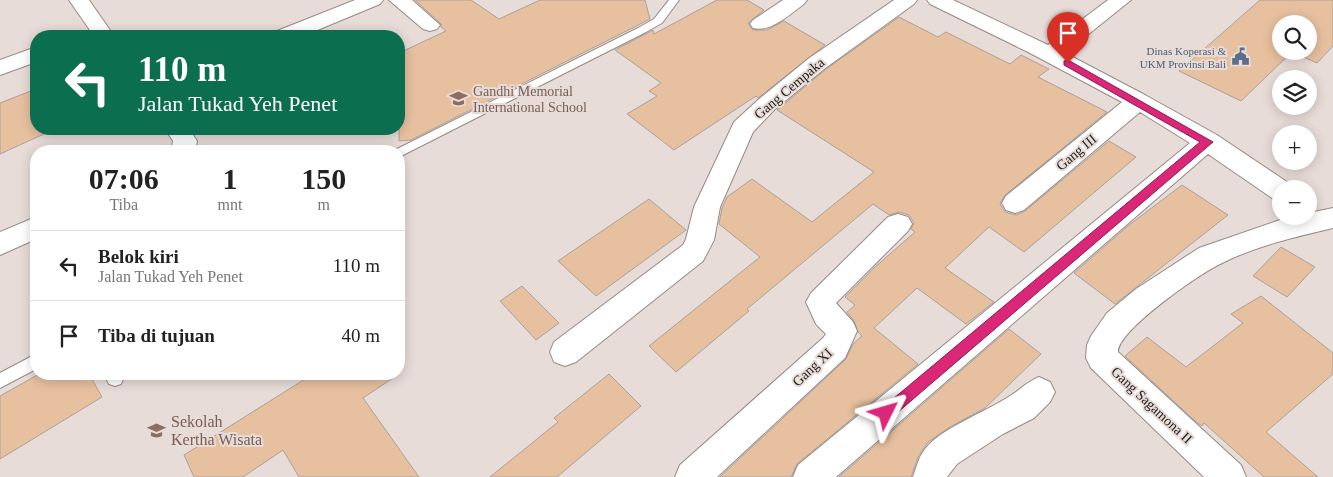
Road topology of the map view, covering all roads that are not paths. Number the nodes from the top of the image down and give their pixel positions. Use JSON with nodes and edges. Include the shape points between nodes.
{"nodes":[{"id":1,"x":79,"y":0,"type":"edge"},
{"id":2,"x":372,"y":0,"type":"edge"},
{"id":3,"x":399,"y":0,"type":"edge"},
{"id":4,"x":674,"y":0,"type":"edge"},
{"id":5,"x":797,"y":0,"type":"edge"},
{"id":6,"x":907,"y":0,"type":"edge"},
{"id":7,"x":937,"y":0,"type":"edge"},
{"id":8,"x":1121,"y":0,"type":"edge"},
{"id":9,"x":760,"y":24,"type":"dead end"},
{"id":10,"x":430,"y":25,"type":"dead end"},
{"id":11,"x":92,"y":30,"type":"edge"},
{"id":12,"x":300,"y":30,"type":"edge"},
{"id":13,"x":1050,"y":54,"type":"junction"},
{"id":14,"x":30,"y":56,"type":"edge"},
{"id":15,"x":0,"y":68,"type":"edge"},
{"id":16,"x":1138,"y":101,"type":"junction"},
{"id":17,"x":1208,"y":142,"type":"junction"},
{"id":18,"x":405,"y":149,"type":"edge"},
{"id":19,"x":1272,"y":185,"type":"edge"},
{"id":20,"x":1015,"y":203,"type":"dead end"},
{"id":21,"x":1325,"y":218,"type":"edge"},
{"id":22,"x":898,"y":224,"type":"dead end"},
{"id":23,"x":30,"y":230,"type":"edge"},
{"id":24,"x":0,"y":244,"type":"edge"},
{"id":25,"x":565,"y":352,"type":"dead end"},
{"id":26,"x":30,"y":364,"type":"edge"},
{"id":27,"x":0,"y":382,"type":"edge"},
{"id":28,"x":1039,"y":392,"type":"dead end"},
{"id":29,"x":692,"y":477,"type":"edge"},
{"id":30,"x":810,"y":477,"type":"edge"},
{"id":31,"x":930,"y":477,"type":"edge"},
{"id":32,"x":1229,"y":477,"type":"edge"}],
"edges":[{"from":1,"to":11,"type":"street"},
{"from":2,"to":12,"type":"street"},
{"from":3,"to":10,"type":"street"},
{"from":4,"to":18,"type":"lane","via":[[658,21],[642,30]]},
{"from":5,"to":9,"type":"street"},
{"from":6,"to":25,"type":"street","name":"Gang Cempaka","via":[[816,64],[766,104],[743,128],[707,207],[700,240],[693,253]]},
{"from":7,"to":13,"type":"street"},
{"from":8,"to":13,"type":"street"},
{"from":13,"to":16,"type":"street"},
{"from":14,"to":15,"type":"street"},
{"from":16,"to":17,"type":"street"},
{"from":16,"to":20,"type":"street","name":"Gang III"},
{"from":17,"to":19,"type":"street"},
{"from":17,"to":30,"type":"street"},
{"from":21,"to":32,"type":"street","name":"Gang Sagamona II","via":[[1280,230],[1209,256],[1146,298],[1118,322],[1102,345],[1102,358]]},
{"from":22,"to":29,"type":"street","name":"Gang XI","via":[[821,302],[827,315],[842,330],[834,348]]},
{"from":23,"to":24,"type":"street"},
{"from":26,"to":27,"type":"lane"},
{"from":28,"to":31,"type":"street","via":[[1022,407],[945,452],[935,463]]}]}
